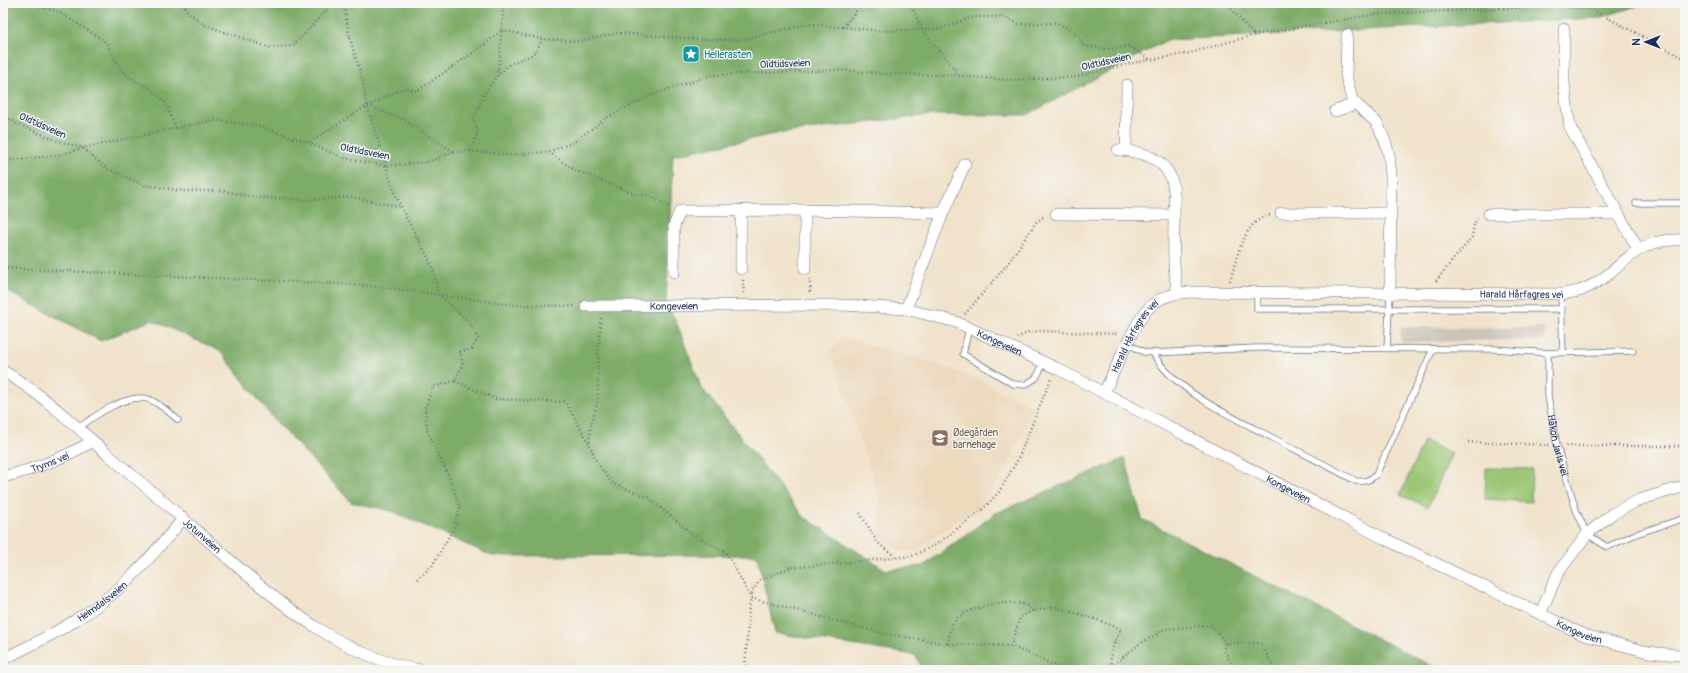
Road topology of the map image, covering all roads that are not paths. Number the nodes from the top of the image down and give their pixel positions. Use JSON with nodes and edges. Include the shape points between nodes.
{"nodes":[{"id":1,"x":1564,"y":28,"type":"dead end"},
{"id":2,"x":1347,"y":35,"type":"dead end"},
{"id":3,"x":1127,"y":85,"type":"dead end"},
{"id":4,"x":1355,"y":104,"type":"junction"},
{"id":5,"x":1335,"y":111,"type":"dead end"},
{"id":6,"x":965,"y":164,"type":"dead end"},
{"id":7,"x":1636,"y":203,"type":"dead end"},
{"id":8,"x":1685,"y":203,"type":"edge"},
{"id":9,"x":741,"y":210,"type":"junction"},
{"id":10,"x":805,"y":210,"type":"junction"},
{"id":11,"x":943,"y":213,"type":"junction"},
{"id":12,"x":1281,"y":213,"type":"road end"},
{"id":13,"x":1391,"y":213,"type":"junction"},
{"id":14,"x":1056,"y":214,"type":"road end"},
{"id":15,"x":1490,"y":214,"type":"road end"},
{"id":16,"x":1617,"y":214,"type":"junction"},
{"id":17,"x":1174,"y":215,"type":"junction"},
{"id":18,"x":1685,"y":240,"type":"edge"},
{"id":19,"x":1638,"y":249,"type":"junction"},
{"id":20,"x":741,"y":269,"type":"road end"},
{"id":21,"x":805,"y":269,"type":"road end"},
{"id":22,"x":674,"y":272,"type":"dead end"},
{"id":23,"x":1178,"y":293,"type":"junction"},
{"id":24,"x":1257,"y":293,"type":"junction"},
{"id":25,"x":1390,"y":294,"type":"junction"},
{"id":26,"x":1561,"y":294,"type":"junction"},
{"id":27,"x":586,"y":306,"type":"road end"},
{"id":28,"x":906,"y":309,"type":"junction"},
{"id":29,"x":1562,"y":309,"type":"junction"},
{"id":30,"x":1389,"y":310,"type":"junction"},
{"id":31,"x":969,"y":328,"type":"junction"},
{"id":32,"x":1128,"y":344,"type":"junction"},
{"id":33,"x":1387,"y":348,"type":"junction"},
{"id":34,"x":1433,"y":349,"type":"junction"},
{"id":35,"x":1633,"y":351,"type":"dead end"},
{"id":36,"x":1563,"y":352,"type":"junction"},
{"id":37,"x":1153,"y":353,"type":"junction"},
{"id":38,"x":1548,"y":353,"type":"junction"},
{"id":39,"x":1044,"y":362,"type":"junction"},
{"id":40,"x":3,"y":371,"type":"edge"},
{"id":41,"x":1104,"y":392,"type":"junction"},
{"id":42,"x":178,"y":420,"type":"dead end"},
{"id":43,"x":79,"y":428,"type":"junction"},
{"id":44,"x":92,"y":441,"type":"junction"},
{"id":45,"x":3,"y":477,"type":"edge"},
{"id":46,"x":1685,"y":486,"type":"edge"},
{"id":47,"x":1685,"y":518,"type":"edge"},
{"id":48,"x":184,"y":519,"type":"junction"},
{"id":49,"x":1587,"y":534,"type":"junction"},
{"id":50,"x":1540,"y":614,"type":"junction"},
{"id":51,"x":1682,"y":657,"type":"edge"},
{"id":52,"x":3,"y":659,"type":"edge"},
{"id":53,"x":398,"y":668,"type":"edge"},
{"id":54,"x":420,"y":670,"type":"edge"}],
"edges":[{"from":1,"to":16,"type":"street","via":[[1564,84],[1570,127]]},
{"from":2,"to":4,"type":"street","via":[[1346,75]]},
{"from":3,"to":17,"type":"street","via":[[1122,150],[1146,154],[1157,160],[1167,171],[1174,190]]},
{"from":4,"to":5,"type":"street"},
{"from":4,"to":13,"type":"street","via":[[1377,123],[1385,141],[1391,169]]},
{"from":6,"to":11,"type":"street"},
{"from":7,"to":8,"type":"lane"},
{"from":9,"to":10,"type":"street"},
{"from":9,"to":20,"type":"street"},
{"from":9,"to":22,"type":"street","via":[[680,211],[674,226]]},
{"from":10,"to":11,"type":"street"},
{"from":10,"to":21,"type":"street"},
{"from":11,"to":28,"type":"street"},
{"from":12,"to":13,"type":"street"},
{"from":13,"to":25,"type":"street"},
{"from":14,"to":17,"type":"street"},
{"from":15,"to":16,"type":"street"},
{"from":16,"to":19,"type":"street"},
{"from":17,"to":23,"type":"street","via":[[1174,272]]},
{"from":18,"to":19,"type":"street","name":"Harald Hårfagres vei","via":[[1670,239],[1650,243]]},
{"from":19,"to":26,"type":"street","name":"Harald Hårfagres vei","via":[[1599,281],[1582,290]]},
{"from":23,"to":24,"type":"street","name":"Harald Hårfagres vei"},
{"from":23,"to":32,"type":"street","name":"Harald Hårfagres vei","via":[[1153,304],[1138,322]]},
{"from":24,"to":25,"type":"street","name":"Harald Hårfagres vei"},
{"from":24,"to":30,"type":"lane","via":[[1257,309]]},
{"from":25,"to":26,"type":"street","name":"Harald Hårfagres vei"},
{"from":25,"to":30,"type":"lane"},
{"from":26,"to":29,"type":"lane"},
{"from":27,"to":28,"type":"street","name":"Kongeveien","via":[[845,305]]},
{"from":28,"to":31,"type":"street","name":"Kongeveien"},
{"from":29,"to":30,"type":"lane"},
{"from":29,"to":36,"type":"lane"},
{"from":30,"to":33,"type":"lane"},
{"from":31,"to":39,"type":"street","name":"Kongeveien"},
{"from":31,"to":39,"type":"lane","via":[[963,354],[1013,384],[1025,385],[1036,378]]},
{"from":32,"to":37,"type":"lane","via":[[1144,352]]},
{"from":32,"to":41,"type":"street","name":"Harald Hårfagres vei"},
{"from":33,"to":34,"type":"lane"},
{"from":33,"to":37,"type":"lane","via":[[1256,348]]},
{"from":34,"to":37,"type":"lane","via":[[1376,475],[1362,482],[1234,418],[1187,389],[1160,366]]},
{"from":34,"to":38,"type":"lane","via":[[1495,349]]},
{"from":35,"to":36,"type":"lane"},
{"from":36,"to":38,"type":"lane"},
{"from":38,"to":49,"type":"lane","name":"Håkon Jarls vei","via":[[1548,396],[1558,446],[1576,510]]},
{"from":39,"to":41,"type":"street","name":"Kongeveien"},
{"from":40,"to":43,"type":"street","name":"Jotunveien","via":[[40,395]]},
{"from":41,"to":50,"type":"street","name":"Kongeveien","via":[[1387,540]]},
{"from":42,"to":43,"type":"lane","via":[[155,402],[142,398],[99,413]]},
{"from":43,"to":44,"type":"street","name":"Jotunveien"},
{"from":44,"to":45,"type":"street","name":"Tryms vei","via":[[59,459]]},
{"from":44,"to":48,"type":"street","name":"Jotunveien"},
{"from":46,"to":49,"type":"street","via":[[1639,500],[1612,514]]},
{"from":47,"to":49,"type":"lane","via":[[1636,534],[1607,547]]},
{"from":48,"to":52,"type":"street","name":"Heimdalsveien","via":[[143,566],[101,603],[50,636]]},
{"from":48,"to":53,"type":"street","name":"Jotunveien","via":[[262,587],[308,622],[351,647]]},
{"from":49,"to":50,"type":"street","via":[[1558,573]]},
{"from":50,"to":51,"type":"street","name":"Kongeveien","via":[[1590,637],[1642,651]]},
{"from":53,"to":54,"type":"street","name":"Jotunveien"}]}
